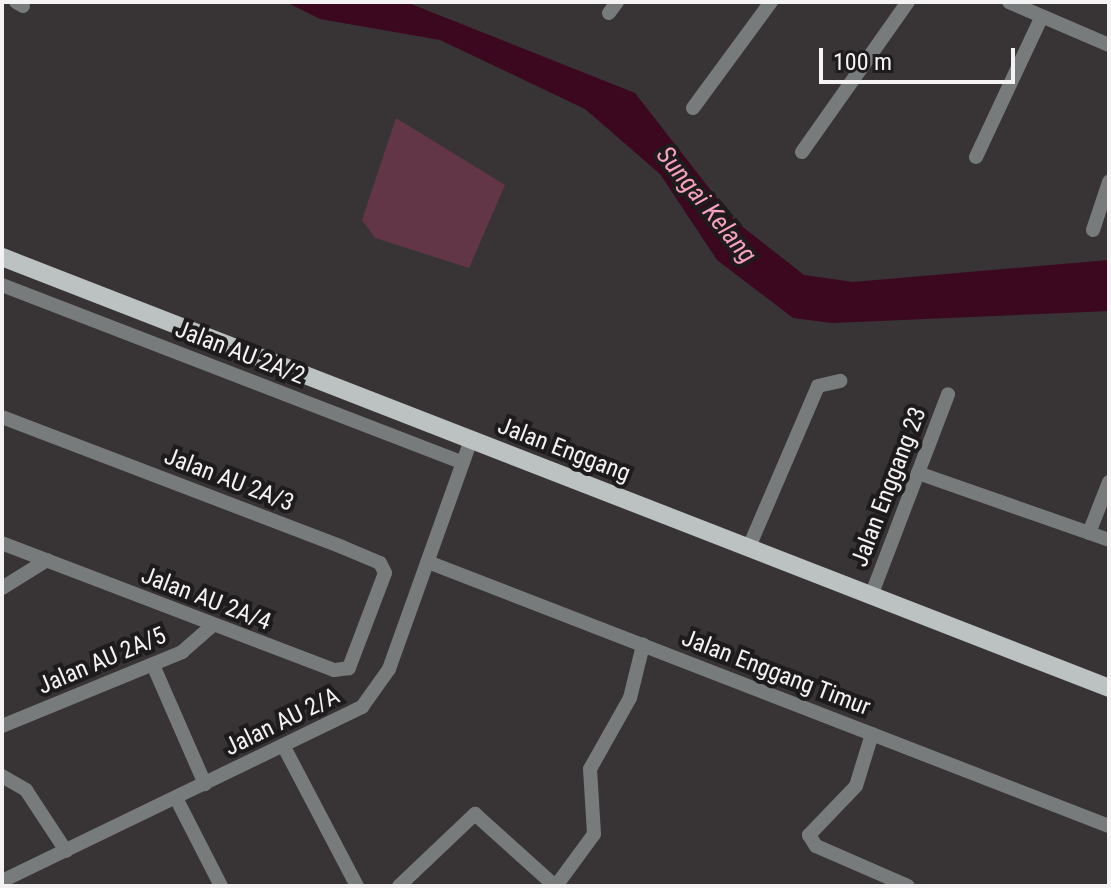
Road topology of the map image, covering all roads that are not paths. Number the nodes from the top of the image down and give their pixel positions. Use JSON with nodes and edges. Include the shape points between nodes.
{"nodes":[{"id":1,"x":771,"y":2,"type":"edge"},
{"id":2,"x":908,"y":2,"type":"edge"},
{"id":3,"x":1009,"y":2,"type":"edge"},
{"id":4,"x":1041,"y":18,"type":"junction"},
{"id":5,"x":1109,"y":45,"type":"edge"},
{"id":6,"x":693,"y":108,"type":"dead end"},
{"id":7,"x":802,"y":152,"type":"dead end"},
{"id":8,"x":976,"y":157,"type":"dead end"},
{"id":9,"x":1109,"y":182,"type":"edge"},
{"id":10,"x":1093,"y":230,"type":"dead end"},
{"id":11,"x":2,"y":257,"type":"edge"},
{"id":12,"x":2,"y":285,"type":"edge"},
{"id":13,"x":840,"y":381,"type":"dead end"},
{"id":14,"x":948,"y":394,"type":"dead end"},
{"id":15,"x":2,"y":417,"type":"edge"},
{"id":16,"x":471,"y":440,"type":"junction"},
{"id":17,"x":463,"y":463,"type":"junction"},
{"id":18,"x":918,"y":473,"type":"junction"},
{"id":19,"x":1109,"y":482,"type":"edge"},
{"id":20,"x":1089,"y":533,"type":"junction"},
{"id":21,"x":1109,"y":540,"type":"edge"},
{"id":22,"x":2,"y":543,"type":"edge"},
{"id":23,"x":749,"y":547,"type":"junction"},
{"id":24,"x":47,"y":560,"type":"junction"},
{"id":25,"x":428,"y":562,"type":"junction"},
{"id":26,"x":2,"y":588,"type":"edge"},
{"id":27,"x":871,"y":596,"type":"junction"},
{"id":28,"x":371,"y":623,"type":"joint"},
{"id":29,"x":213,"y":625,"type":"junction"},
{"id":30,"x":643,"y":645,"type":"junction"},
{"id":31,"x":153,"y":665,"type":"junction"},
{"id":32,"x":1109,"y":688,"type":"edge"},
{"id":33,"x":2,"y":726,"type":"edge"},
{"id":34,"x":872,"y":734,"type":"junction"},
{"id":35,"x":284,"y":747,"type":"junction"},
{"id":36,"x":2,"y":776,"type":"edge"},
{"id":37,"x":205,"y":784,"type":"junction"},
{"id":38,"x":176,"y":798,"type":"junction"},
{"id":39,"x":1109,"y":826,"type":"edge"},
{"id":40,"x":66,"y":851,"type":"junction"},
{"id":41,"x":2,"y":881,"type":"edge"},
{"id":42,"x":221,"y":886,"type":"edge"},
{"id":43,"x":357,"y":886,"type":"edge"},
{"id":44,"x":399,"y":886,"type":"edge"},
{"id":45,"x":556,"y":886,"type":"edge"},
{"id":46,"x":908,"y":886,"type":"edge"}],
"edges":[{"from":1,"to":6,"type":"street"},
{"from":2,"to":7,"type":"street"},
{"from":3,"to":4,"type":"street"},
{"from":4,"to":5,"type":"street"},
{"from":4,"to":8,"type":"street"},
{"from":9,"to":10,"type":"street"},
{"from":11,"to":16,"type":"main road","name":"Jalan Enggang"},
{"from":12,"to":17,"type":"street","name":"Jalan AU 2A/2"},
{"from":13,"to":23,"type":"street","via":[[818,386]]},
{"from":14,"to":18,"type":"street","name":"Jalan Enggang 23"},
{"from":15,"to":28,"type":"street","name":"Jalan AU 2A/3","via":[[380,563],[385,573]]},
{"from":16,"to":17,"type":"street","name":"Jalan AU 2/A"},
{"from":16,"to":23,"type":"main road","name":"Jalan Enggang"},
{"from":17,"to":25,"type":"street","name":"Jalan AU 2/A"},
{"from":18,"to":20,"type":"street"},
{"from":18,"to":27,"type":"street","name":"Jalan Enggang 23"},
{"from":19,"to":20,"type":"street"},
{"from":20,"to":21,"type":"street"},
{"from":22,"to":24,"type":"street","name":"Jalan AU 2A/4"},
{"from":23,"to":27,"type":"main road","name":"Jalan Enggang"},
{"from":24,"to":26,"type":"street"},
{"from":24,"to":29,"type":"street","name":"Jalan AU 2A/4"},
{"from":25,"to":30,"type":"street","name":"Jalan Enggang Timur"},
{"from":25,"to":35,"type":"street","name":"Jalan AU 2/A","via":[[374,694],[344,720]]},
{"from":27,"to":32,"type":"main road","name":"Jalan Enggang"},
{"from":28,"to":29,"type":"street","name":"Jalan AU 2A/4","via":[[349,668],[334,670]]},
{"from":29,"to":31,"type":"street","name":"Jalan AU 2A/5"},
{"from":30,"to":34,"type":"street","name":"Jalan Enggang Timur"},
{"from":30,"to":45,"type":"street","via":[[630,698],[590,769],[594,834]]},
{"from":31,"to":33,"type":"street","name":"Jalan AU 2A/5"},
{"from":31,"to":37,"type":"street"},
{"from":34,"to":39,"type":"street","name":"Jalan Enggang Timur"},
{"from":34,"to":46,"type":"street","via":[[856,786],[809,835],[816,846]]},
{"from":35,"to":37,"type":"street","name":"Jalan AU 2/A"},
{"from":35,"to":43,"type":"street"},
{"from":36,"to":40,"type":"street","via":[[26,790]]},
{"from":37,"to":38,"type":"street","name":"Jalan AU 2/A"},
{"from":38,"to":40,"type":"street","name":"Jalan AU 2/A"},
{"from":38,"to":42,"type":"street"},
{"from":40,"to":41,"type":"street","name":"Jalan AU 2/A"},
{"from":44,"to":45,"type":"street","via":[[475,814]]}]}
